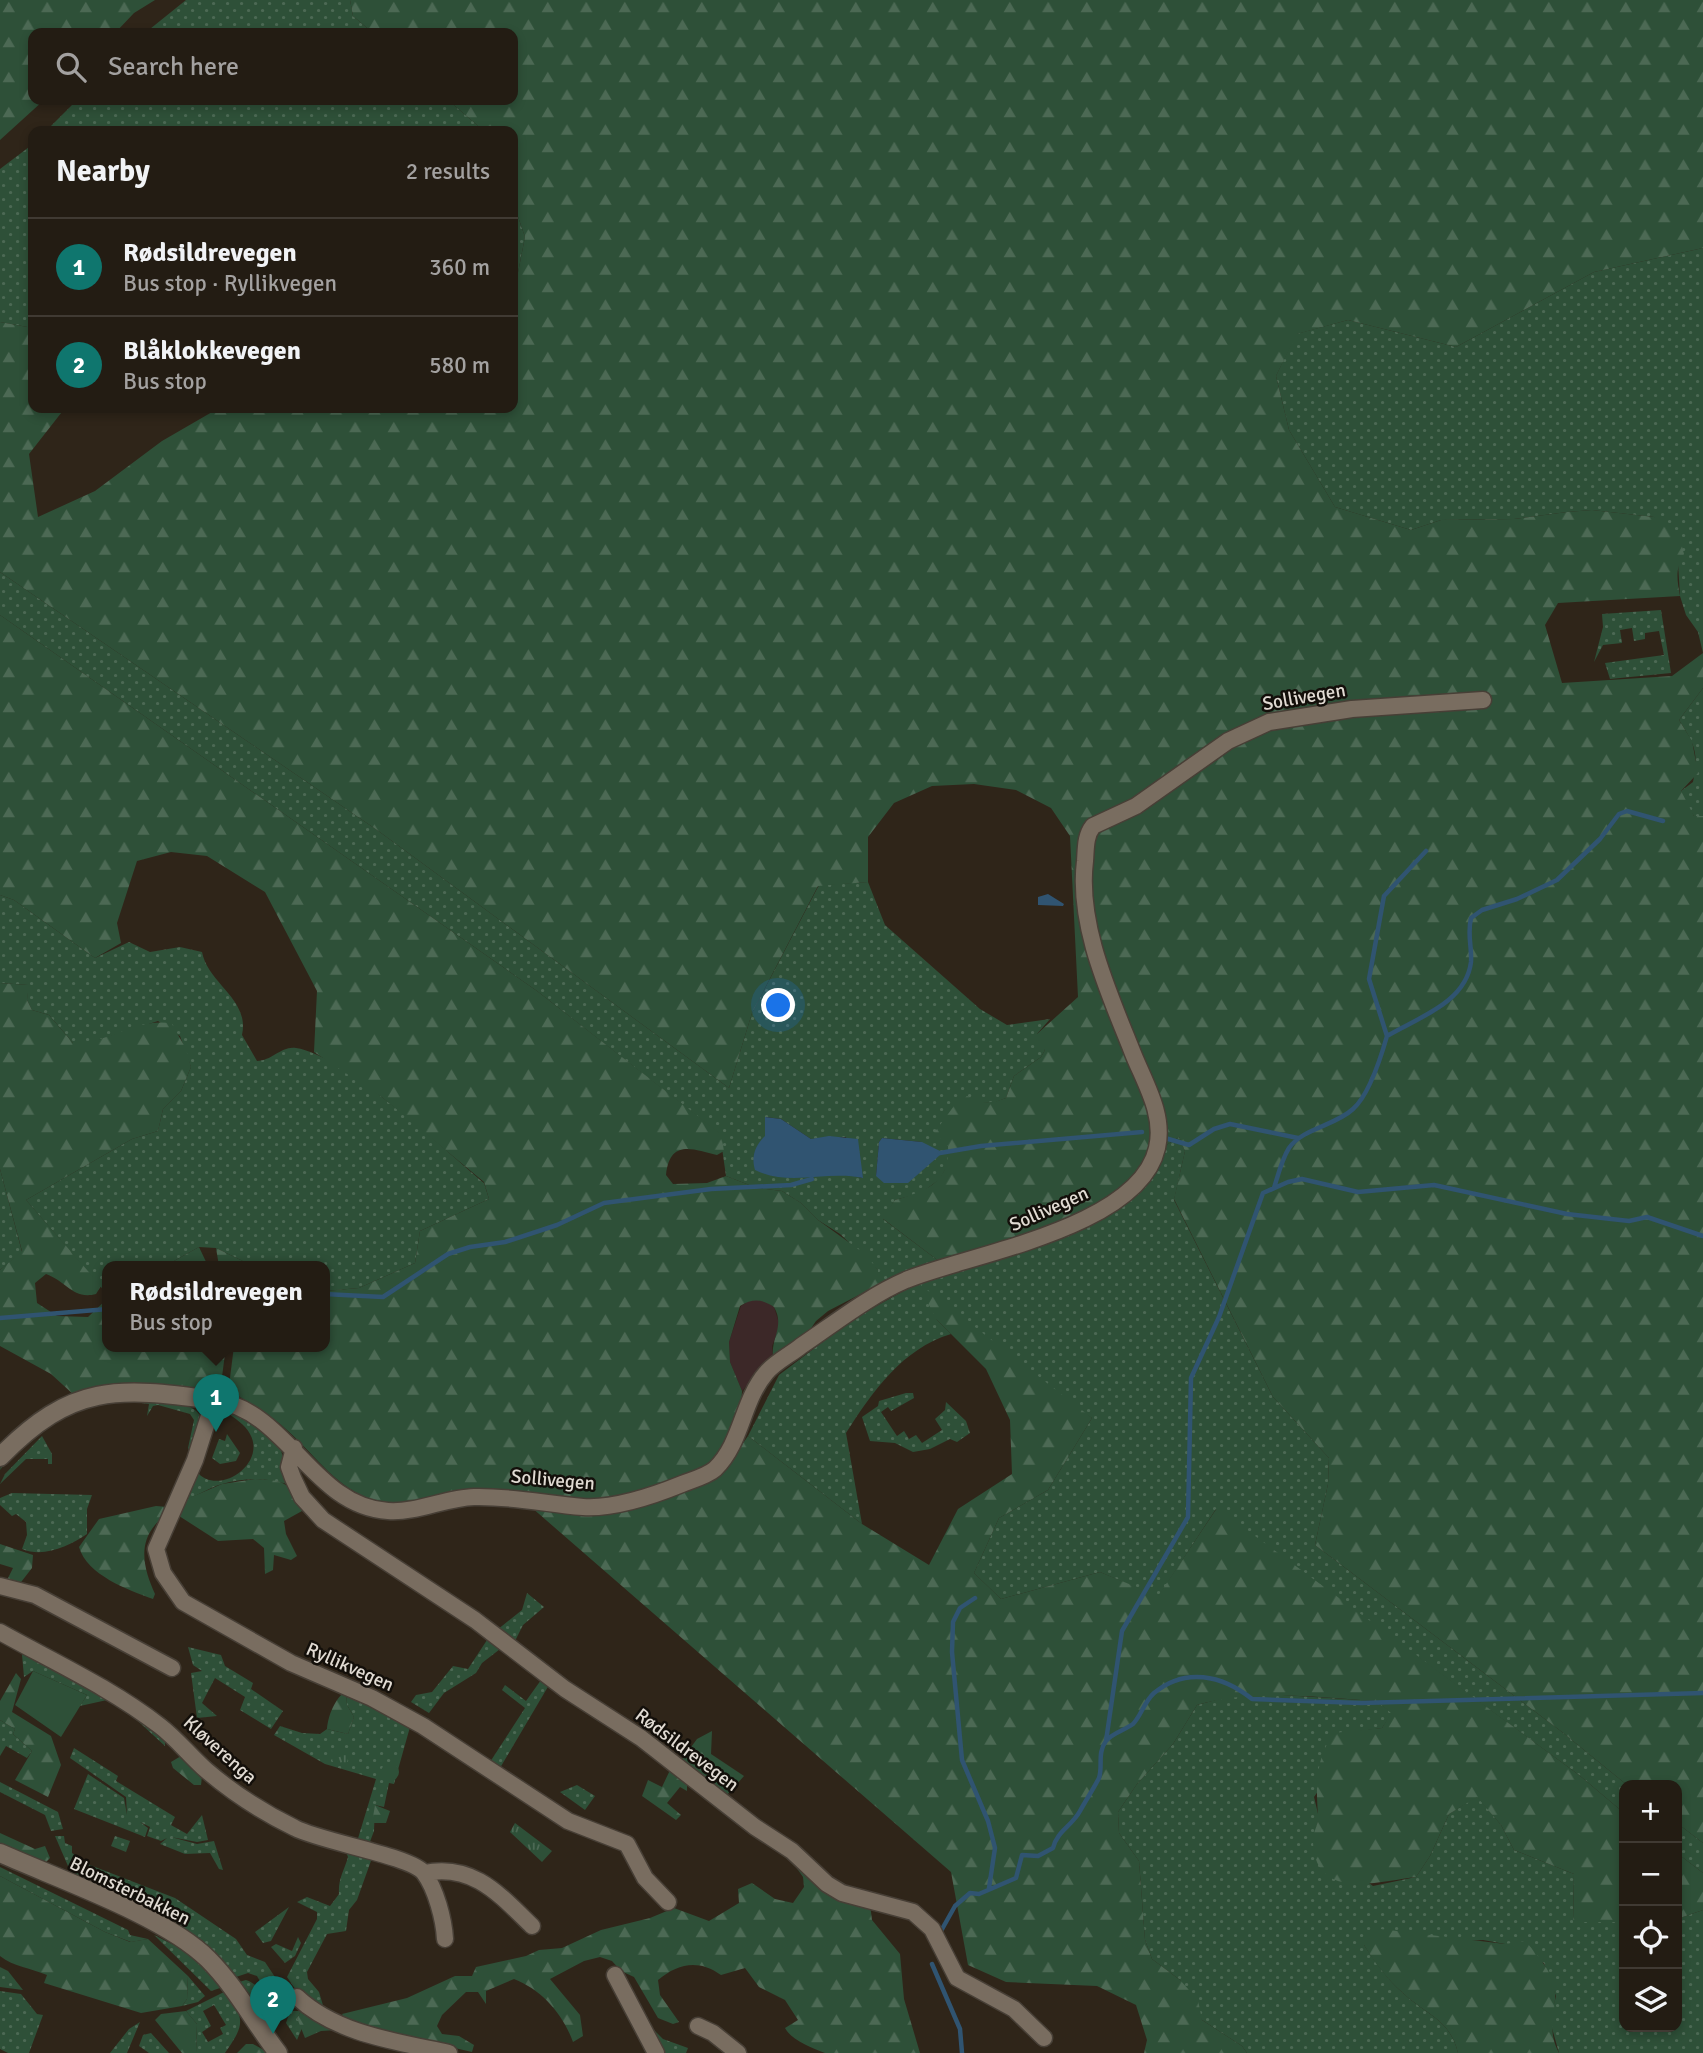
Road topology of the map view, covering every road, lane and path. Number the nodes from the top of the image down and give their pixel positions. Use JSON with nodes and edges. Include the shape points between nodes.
{"nodes":[{"id":1,"x":1483,"y":699,"type":"dead end"},
{"id":2,"x":214,"y":1400,"type":"junction"},
{"id":3,"x":294,"y":1448,"type":"junction"},
{"id":4,"x":0,"y":1457,"type":"edge"},
{"id":5,"x":0,"y":1586,"type":"edge"},
{"id":6,"x":0,"y":1632,"type":"edge"},
{"id":7,"x":172,"y":1668,"type":"dead end"},
{"id":8,"x":0,"y":1853,"type":"edge"},
{"id":9,"x":424,"y":1873,"type":"junction"},
{"id":10,"x":668,"y":1902,"type":"dead end"},
{"id":11,"x":531,"y":1926,"type":"dead end"},
{"id":12,"x":445,"y":1939,"type":"dead end"},
{"id":13,"x":615,"y":1975,"type":"dead end"},
{"id":14,"x":297,"y":1997,"type":"dead end"},
{"id":15,"x":698,"y":2026,"type":"dead end"},
{"id":16,"x":1044,"y":2038,"type":"dead end"},
{"id":17,"x":278,"y":2053,"type":"edge"},
{"id":18,"x":449,"y":2053,"type":"edge"},
{"id":19,"x":656,"y":2053,"type":"edge"},
{"id":20,"x":738,"y":2053,"type":"edge"}],
"edges":[{"from":1,"to":3,"type":"street","name":"Sollivegen","via":[[1352,709],[1269,722],[1228,741],[1136,806],[1093,826],[1088,832],[1083,875],[1088,925],[1156,1111],[1157,1151],[1146,1172],[1111,1204],[1059,1230],[907,1280],[840,1319],[769,1369],[754,1389],[732,1446],[713,1471],[678,1486],[586,1507],[510,1496],[468,1497],[413,1510],[383,1511],[334,1489]]},
{"from":2,"to":3,"type":"street","via":[[253,1413]]},
{"from":2,"to":4,"type":"street","via":[[142,1392],[90,1397],[62,1406],[20,1436]]},
{"from":2,"to":10,"type":"street","name":"Ryllikvegen","via":[[195,1460],[156,1549],[173,1592],[278,1657],[372,1698],[446,1739],[568,1821],[627,1844],[645,1878]]},
{"from":3,"to":16,"type":"street","name":"Rødsildrevegen","via":[[289,1467],[293,1478],[302,1497],[323,1520],[641,1738],[792,1851],[827,1884],[842,1893],[913,1912],[932,1929],[957,1978],[1014,2009]]},
{"from":5,"to":7,"type":"street","via":[[35,1595]]},
{"from":6,"to":9,"type":"street","name":"Kløverenga","via":[[115,1694],[162,1727],[251,1805],[298,1830],[405,1861]]},
{"from":8,"to":17,"type":"street","name":"Blomsterbakken","via":[[190,1943],[223,1975]]},
{"from":9,"to":11,"type":"street","name":"Kløverenga","via":[[442,1869],[465,1872],[498,1893]]},
{"from":9,"to":12,"type":"street"},
{"from":13,"to":19,"type":"street"},
{"from":14,"to":18,"type":"street","via":[[334,2022]]},
{"from":15,"to":20,"type":"street"}]}
